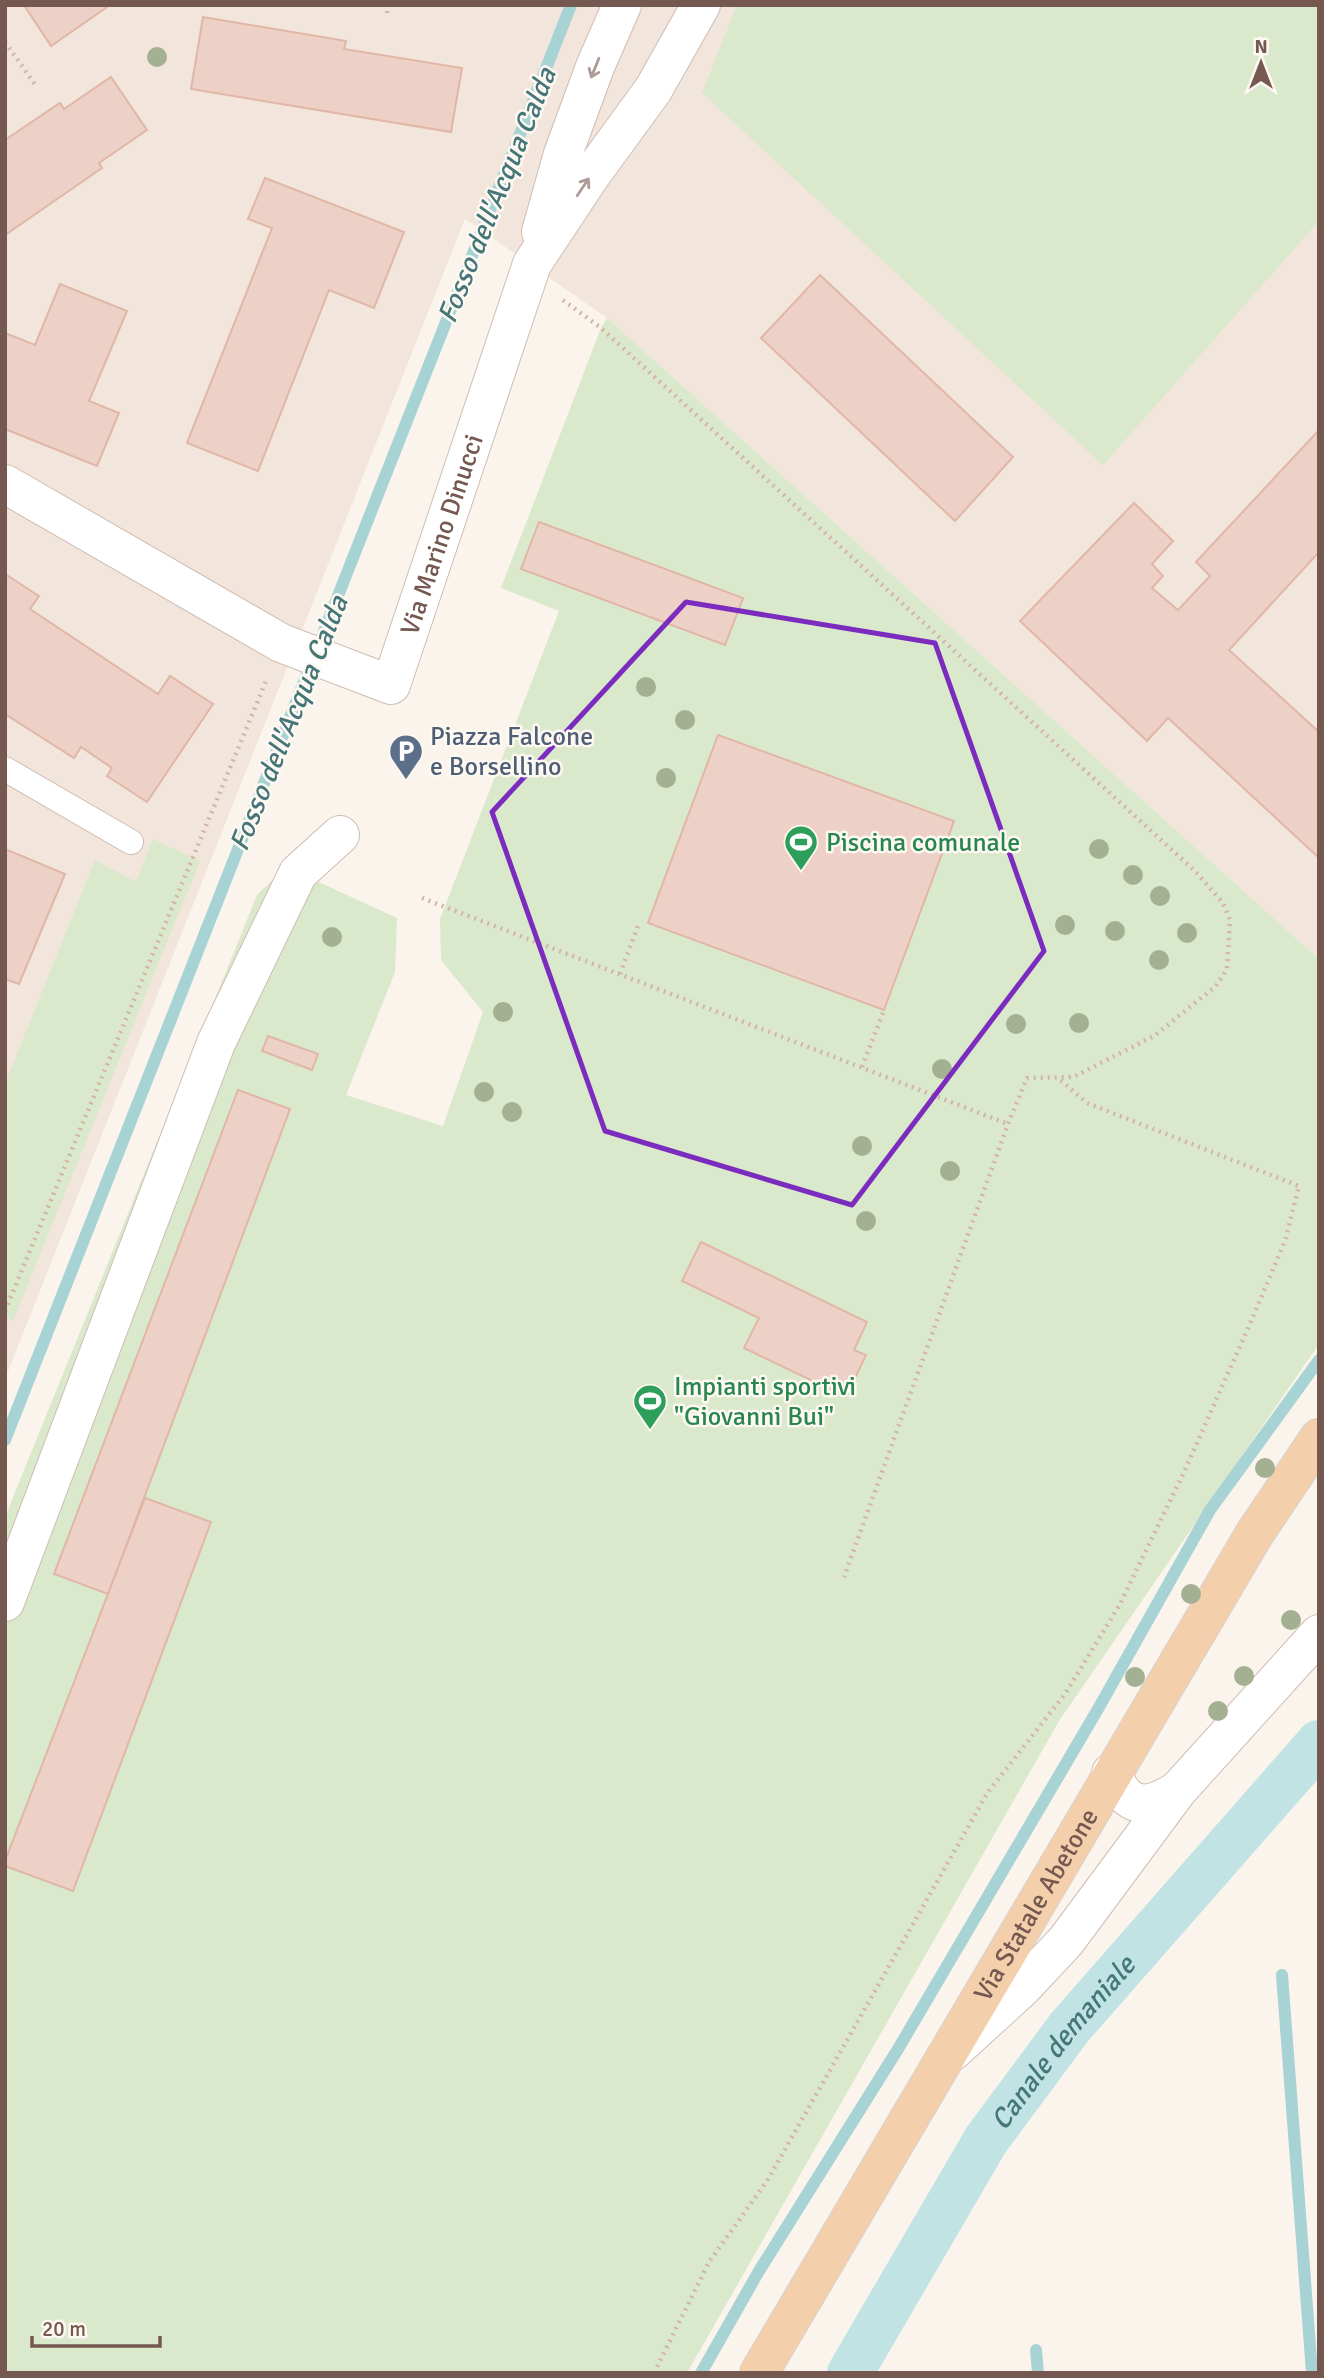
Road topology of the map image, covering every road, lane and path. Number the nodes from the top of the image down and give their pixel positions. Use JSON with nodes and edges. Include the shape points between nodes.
{"nodes":[{"id":1,"x":388,"y":5,"type":"edge"},
{"id":2,"x":701,"y":5,"type":"edge"},
{"id":3,"x":622,"y":10,"type":"edge"},
{"id":4,"x":387,"y":13,"type":"dead end"},
{"id":5,"x":5,"y":42,"type":"edge"},
{"id":6,"x":36,"y":86,"type":"dead end"},
{"id":7,"x":530,"y":269,"type":"junction"},
{"id":8,"x":5,"y":484,"type":"edge"},
{"id":9,"x":281,"y":643,"type":"junction"},
{"id":10,"x":5,"y":769,"type":"edge"},
{"id":11,"x":341,"y":835,"type":"dead end"},
{"id":12,"x":131,"y":842,"type":"dead end"},
{"id":13,"x":422,"y":898,"type":"dead end"},
{"id":14,"x":639,"y":923,"type":"dead end"},
{"id":15,"x":620,"y":974,"type":"junction"},
{"id":16,"x":884,"y":1010,"type":"dead end"},
{"id":17,"x":862,"y":1067,"type":"junction"},
{"id":18,"x":1057,"y":1077,"type":"junction"},
{"id":19,"x":1008,"y":1124,"type":"junction"},
{"id":20,"x":5,"y":1311,"type":"edge"},
{"id":21,"x":1319,"y":1438,"type":"edge"},
{"id":22,"x":844,"y":1577,"type":"dead end"},
{"id":23,"x":5,"y":1602,"type":"edge"},
{"id":24,"x":1319,"y":1634,"type":"edge"},
{"id":25,"x":1111,"y":1773,"type":"junction"},
{"id":26,"x":1178,"y":1790,"type":"junction"},
{"id":27,"x":944,"y":2060,"type":"junction"},
{"id":28,"x":654,"y":2373,"type":"edge"},
{"id":29,"x":759,"y":2373,"type":"edge"}],
"edges":[{"from":1,"to":4,"type":"path"},
{"from":7,"to":2,"type":"street","name":"Via Marino Dinucci","one_way":true,"via":[[653,90]]},
{"from":3,"to":7,"type":"street","one_way":true,"via":[[562,154]]},
{"from":5,"to":6,"type":"path"},
{"from":7,"to":9,"type":"street","name":"Via Marino Dinucci","via":[[391,685]]},
{"from":7,"to":18,"type":"path","via":[[601,328],[1195,871],[1223,903],[1230,920],[1228,958],[1216,986],[1154,1036],[1073,1077]]},
{"from":8,"to":9,"type":"street","name":"Via Marino Dinucci"},
{"from":9,"to":20,"type":"path"},
{"from":10,"to":12,"type":"lane"},
{"from":11,"to":23,"type":"street","via":[[298,873],[216,1043]]},
{"from":13,"to":15,"type":"path"},
{"from":14,"to":15,"type":"path"},
{"from":15,"to":17,"type":"path"},
{"from":16,"to":17,"type":"path"},
{"from":17,"to":19,"type":"path"},
{"from":18,"to":19,"type":"path","via":[[1027,1078]]},
{"from":18,"to":28,"type":"path","via":[[1087,1103],[1299,1186],[1285,1241],[1185,1470],[1119,1606],[1065,1694],[988,1792],[767,2180],[709,2262]]},
{"from":19,"to":22,"type":"path"},
{"from":21,"to":25,"type":"main road","name":"Via Statale Abetone","via":[[1255,1533]]},
{"from":24,"to":26,"type":"street"},
{"from":25,"to":26,"type":"street","via":[[1121,1793],[1134,1802],[1159,1800]]},
{"from":25,"to":27,"type":"main road","name":"Via Statale Abetone"},
{"from":26,"to":27,"type":"street","via":[[1066,1941]]},
{"from":27,"to":29,"type":"main road","name":"Via Statale Abetone"}]}
